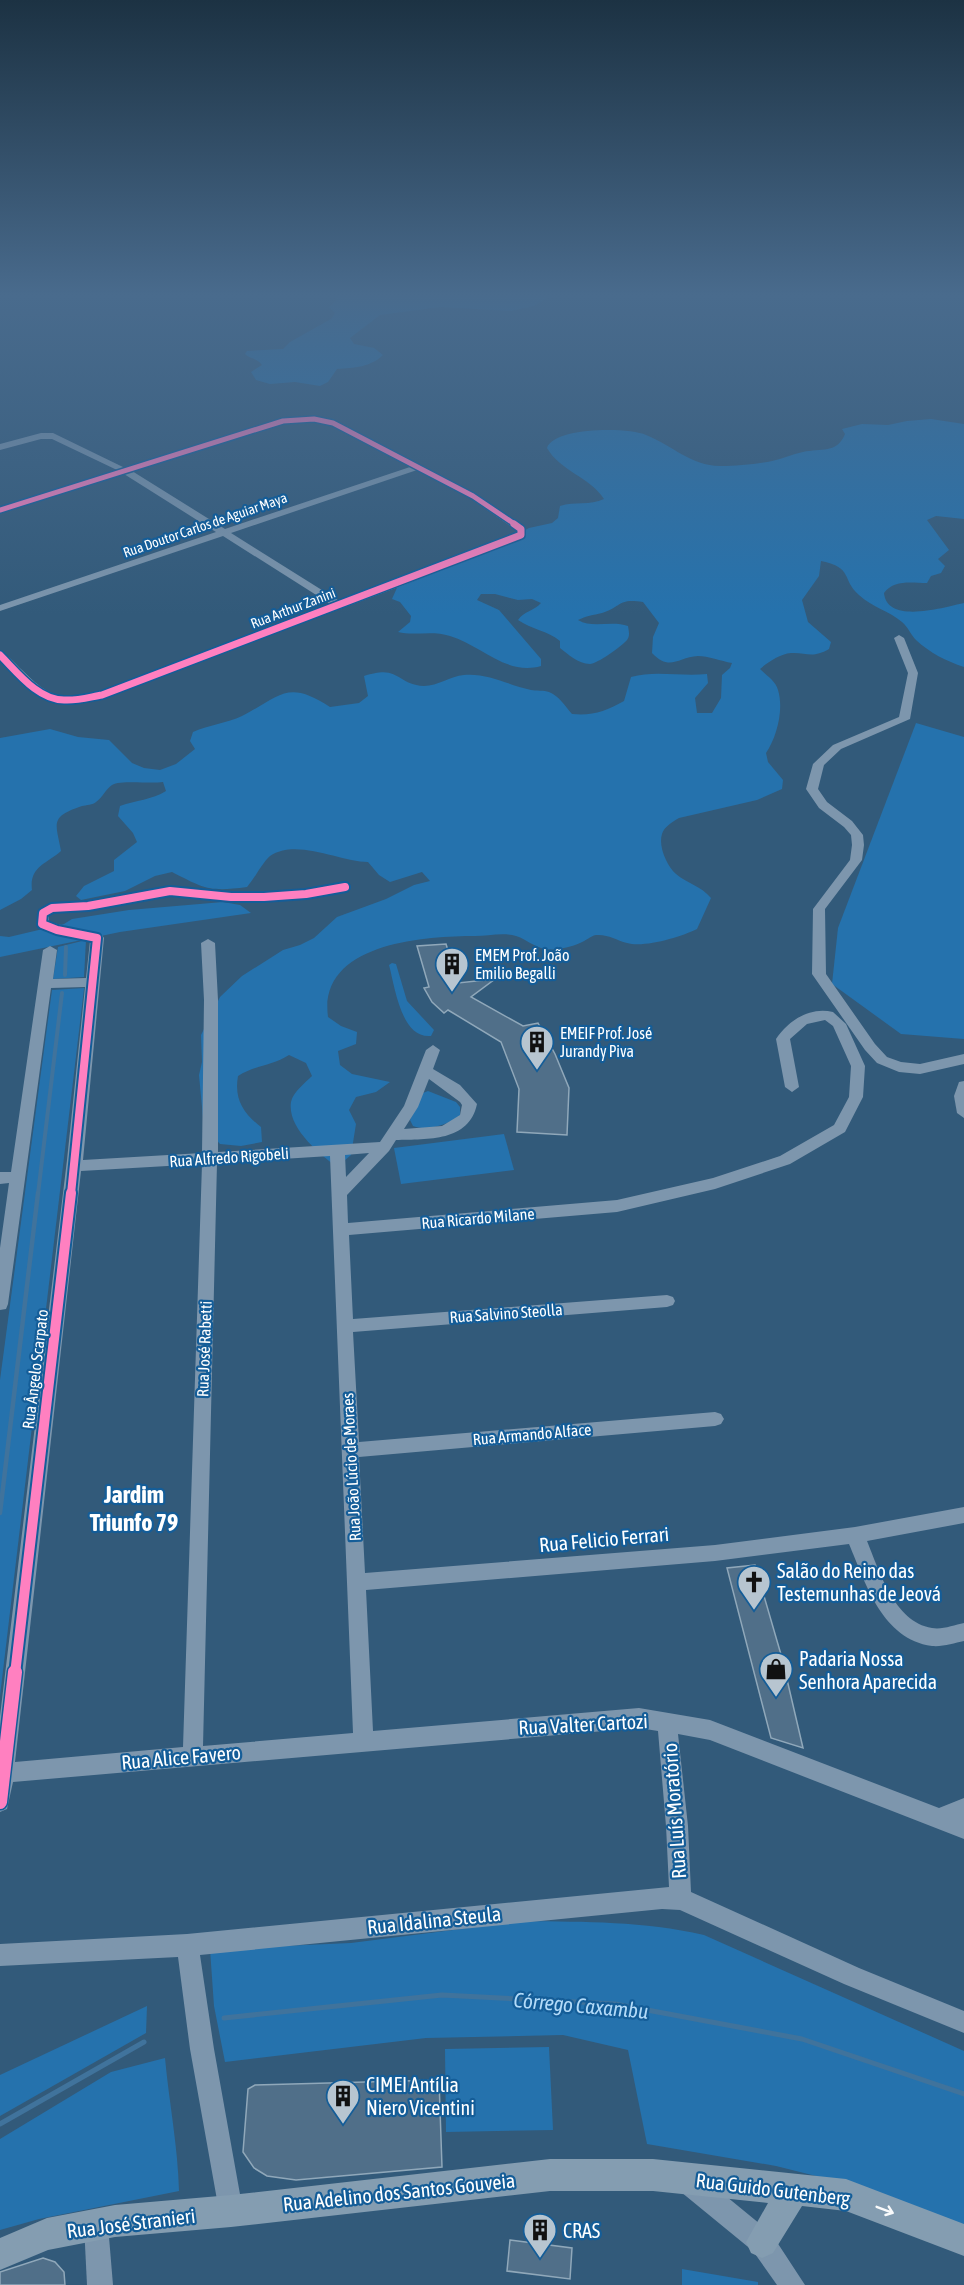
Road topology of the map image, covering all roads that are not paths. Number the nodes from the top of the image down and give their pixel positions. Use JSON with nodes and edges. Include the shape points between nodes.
{"nodes":[{"id":1,"x":0,"y":447,"type":"edge"},
{"id":2,"x":418,"y":467,"type":"junction"},
{"id":3,"x":127,"y":472,"type":"junction"},
{"id":4,"x":0,"y":510,"type":"edge"},
{"id":5,"x":224,"y":533,"type":"junction"},
{"id":6,"x":339,"y":605,"type":"junction"},
{"id":7,"x":0,"y":608,"type":"edge"},
{"id":8,"x":899,"y":638,"type":"dead end"},
{"id":9,"x":0,"y":655,"type":"edge"},
{"id":10,"x":345,"y":887,"type":"dead end"},
{"id":11,"x":208,"y":943,"type":"dead end"},
{"id":12,"x":50,"y":950,"type":"dead end"},
{"id":13,"x":92,"y":982,"type":"junction"},
{"id":14,"x":45,"y":984,"type":"junction"},
{"id":15,"x":434,"y":1050,"type":"dead end"},
{"id":16,"x":964,"y":1059,"type":"edge"},
{"id":17,"x":425,"y":1071,"type":"junction"},
{"id":18,"x":964,"y":1086,"type":"edge"},
{"id":19,"x":792,"y":1087,"type":"dead end"},
{"id":20,"x":964,"y":1113,"type":"edge"},
{"id":21,"x":388,"y":1141,"type":"junction"},
{"id":22,"x":337,"y":1150,"type":"junction"},
{"id":23,"x":210,"y":1158,"type":"junction"},
{"id":24,"x":74,"y":1166,"type":"junction"},
{"id":25,"x":18,"y":1177,"type":"junction"},
{"id":26,"x":0,"y":1178,"type":"edge"},
{"id":27,"x":339,"y":1193,"type":"junction"},
{"id":28,"x":340,"y":1230,"type":"junction"},
{"id":29,"x":667,"y":1300,"type":"dead end"},
{"id":30,"x":0,"y":1304,"type":"edge"},
{"id":31,"x":344,"y":1326,"type":"junction"},
{"id":32,"x":715,"y":1419,"type":"dead end"},
{"id":33,"x":350,"y":1450,"type":"junction"},
{"id":34,"x":964,"y":1515,"type":"edge"},
{"id":35,"x":855,"y":1535,"type":"junction"},
{"id":36,"x":356,"y":1582,"type":"junction"},
{"id":37,"x":964,"y":1632,"type":"edge"},
{"id":38,"x":667,"y":1722,"type":"junction"},
{"id":39,"x":363,"y":1741,"type":"junction"},
{"id":40,"x":193,"y":1755,"type":"junction"},
{"id":41,"x":1,"y":1773,"type":"edge"},
{"id":42,"x":0,"y":1802,"type":"edge"},
{"id":43,"x":964,"y":1808,"type":"edge"},
{"id":44,"x":940,"y":1818,"type":"junction"},
{"id":45,"x":964,"y":1828,"type":"edge"},
{"id":46,"x":680,"y":1899,"type":"junction"},
{"id":47,"x":187,"y":1945,"type":"junction"},
{"id":48,"x":0,"y":1955,"type":"edge"},
{"id":49,"x":964,"y":2022,"type":"edge"},
{"id":50,"x":683,"y":2178,"type":"junction"},
{"id":51,"x":794,"y":2189,"type":"junction"},
{"id":52,"x":231,"y":2211,"type":"junction"},
{"id":53,"x":96,"y":2225,"type":"junction"},
{"id":54,"x":964,"y":2240,"type":"edge"},
{"id":55,"x":762,"y":2242,"type":"junction"},
{"id":56,"x":0,"y":2254,"type":"edge"},
{"id":57,"x":100,"y":2285,"type":"edge"},
{"id":58,"x":792,"y":2285,"type":"edge"}],
"edges":[{"from":1,"to":3,"type":"street","via":[[53,436]]},
{"from":2,"to":3,"type":"street","via":[[333,423],[314,419],[283,421]]},
{"from":2,"to":5,"type":"street","name":"Rua Doutor Carlos de Aguiar Maya"},
{"from":2,"to":6,"type":"street","name":"Rua Arthur Zanini","via":[[473,496],[520,529],[521,535]]},
{"from":3,"to":4,"type":"street"},
{"from":3,"to":5,"type":"street"},
{"from":5,"to":6,"type":"street"},
{"from":5,"to":7,"type":"street","name":"Rua Doutor Carlos de Aguiar Maya"},
{"from":6,"to":9,"type":"street","name":"Rua Arthur Zanini","via":[[102,695],[73,700],[57,700],[32,686]]},
{"from":8,"to":16,"type":"street","via":[[913,673],[904,719],[837,747],[819,764],[812,789],[823,805],[857,835],[858,845],[856,860],[819,909],[819,974],[882,1060],[920,1069]]},
{"from":10,"to":13,"type":"street","name":"Rua Ângelo Scarpato","via":[[264,897],[170,891],[43,913],[42,924],[97,938]]},
{"from":11,"to":23,"type":"street","name":"Rua José Rabetti"},
{"from":12,"to":14,"type":"street"},
{"from":13,"to":14,"type":"street"},
{"from":13,"to":24,"type":"street","name":"Rua Ângelo Scarpato"},
{"from":14,"to":25,"type":"street"},
{"from":15,"to":17,"type":"street"},
{"from":17,"to":21,"type":"street","via":[[411,1107]]},
{"from":17,"to":21,"type":"street","name":"Rua Alfredo Rigobeli","via":[[464,1096],[470,1104],[467,1117],[443,1131]]},
{"from":18,"to":20,"type":"street"},
{"from":19,"to":28,"type":"street","name":"Rua Ricardo Milane","via":[[783,1039],[791,1026],[810,1017],[828,1016],[839,1024],[858,1066],[856,1097],[840,1128],[785,1161],[715,1183],[617,1206]]},
{"from":21,"to":22,"type":"street","name":"Rua Alfredo Rigobeli"},
{"from":21,"to":27,"type":"street"},
{"from":22,"to":23,"type":"street","name":"Rua Alfredo Rigobeli"},
{"from":22,"to":27,"type":"street","name":"Rua João Lúcio de Moraes"},
{"from":23,"to":24,"type":"street","name":"Rua Alfredo Rigobeli"},
{"from":23,"to":40,"type":"street","name":"Rua José Rabetti"},
{"from":24,"to":41,"type":"street","name":"Rua Ângelo Scarpato"},
{"from":25,"to":26,"type":"street"},
{"from":25,"to":30,"type":"street"},
{"from":27,"to":28,"type":"street","name":"Rua João Lúcio de Moraes"},
{"from":28,"to":31,"type":"street","name":"Rua João Lúcio de Moraes"},
{"from":29,"to":31,"type":"street","name":"Rua Salvino Steolla"},
{"from":31,"to":33,"type":"street","name":"Rua João Lúcio de Moraes"},
{"from":32,"to":33,"type":"street","name":"Rua Armando Alface"},
{"from":33,"to":36,"type":"street","name":"Rua João Lúcio de Moraes"},
{"from":34,"to":35,"type":"street","name":"Rua Felicio Ferrari"},
{"from":35,"to":36,"type":"street","name":"Rua Felicio Ferrari","via":[[716,1552]]},
{"from":35,"to":37,"type":"street","via":[[890,1611],[908,1629],[932,1638]]},
{"from":36,"to":39,"type":"street","name":"Rua João Lúcio de Moraes"},
{"from":38,"to":39,"type":"street","name":"Rua Valter Cartozi","via":[[639,1718]]},
{"from":38,"to":44,"type":"street","name":"Rua Valter Cartozi","via":[[710,1730]]},
{"from":38,"to":46,"type":"street","name":"Rua Luís Moratório"},
{"from":39,"to":40,"type":"street","name":"Rua Alice Favero"},
{"from":40,"to":41,"type":"street","name":"Rua Alice Favero"},
{"from":41,"to":42,"type":"street","name":"Rua Ângelo Scarpato"},
{"from":43,"to":44,"type":"street"},
{"from":44,"to":45,"type":"street","name":"Rua Valter Cartozi"},
{"from":46,"to":47,"type":"street","name":"Rua Idalina Steula"},
{"from":46,"to":49,"type":"street","name":"Rua Idalina Steula"},
{"from":47,"to":48,"type":"street","name":"Rua Idalina Steula"},
{"from":47,"to":52,"type":"street"},
{"from":50,"to":51,"type":"street","name":"Rua Guido Gutenberg"},
{"from":50,"to":52,"type":"street","name":"Rua Adelino dos Santos Gouveia","via":[[550,2175]]},
{"from":50,"to":55,"type":"street"},
{"from":51,"to":54,"type":"street","name":"Rua Guido Gutenberg","one_way":true,"via":[[846,2195]]},
{"from":51,"to":55,"type":"street"},
{"from":52,"to":53,"type":"street","name":"Rua José Stranieri"},
{"from":53,"to":56,"type":"street","name":"Rua José Stranieri","via":[[47,2234]]},
{"from":53,"to":57,"type":"street"},
{"from":55,"to":58,"type":"street"}]}
